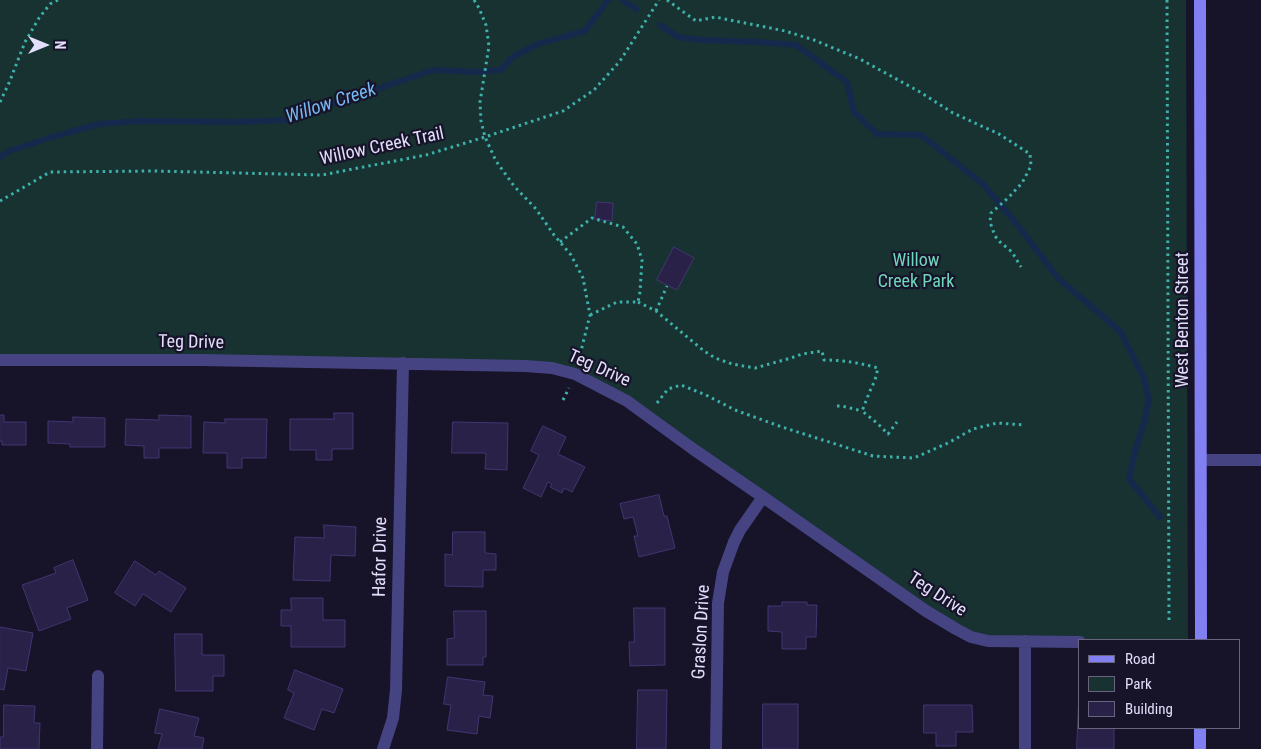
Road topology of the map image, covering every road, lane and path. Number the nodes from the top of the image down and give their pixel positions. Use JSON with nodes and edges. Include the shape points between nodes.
{"nodes":[{"id":1,"x":58,"y":0,"type":"edge"},
{"id":2,"x":474,"y":0,"type":"edge"},
{"id":3,"x":659,"y":0,"type":"edge"},
{"id":4,"x":667,"y":0,"type":"edge"},
{"id":5,"x":1167,"y":0,"type":"edge"},
{"id":6,"x":1200,"y":0,"type":"edge"},
{"id":7,"x":0,"y":102,"type":"edge"},
{"id":8,"x":485,"y":138,"type":"junction"},
{"id":9,"x":0,"y":201,"type":"edge"},
{"id":10,"x":560,"y":242,"type":"junction"},
{"id":11,"x":1020,"y":267,"type":"dead end"},
{"id":12,"x":667,"y":286,"type":"dead end"},
{"id":13,"x":638,"y":302,"type":"junction"},
{"id":14,"x":656,"y":311,"type":"junction"},
{"id":15,"x":590,"y":315,"type":"junction"},
{"id":16,"x":0,"y":360,"type":"edge"},
{"id":17,"x":403,"y":364,"type":"junction"},
{"id":18,"x":575,"y":374,"type":"junction"},
{"id":19,"x":564,"y":400,"type":"dead end"},
{"id":20,"x":836,"y":406,"type":"dead end"},
{"id":21,"x":862,"y":411,"type":"junction"},
{"id":22,"x":648,"y":416,"type":"junction"},
{"id":23,"x":897,"y":422,"type":"dead end"},
{"id":24,"x":1024,"y":426,"type":"dead end"},
{"id":25,"x":1201,"y":460,"type":"junction"},
{"id":26,"x":1261,"y":460,"type":"edge"},
{"id":27,"x":763,"y":497,"type":"junction"},
{"id":28,"x":1169,"y":620,"type":"dead end"},
{"id":29,"x":1201,"y":639,"type":"edge"},
{"id":30,"x":1025,"y":641,"type":"junction"},
{"id":31,"x":1078,"y":642,"type":"edge"},
{"id":32,"x":98,"y":676,"type":"dead end"},
{"id":33,"x":1200,"y":729,"type":"edge"},
{"id":34,"x":97,"y":749,"type":"edge"},
{"id":35,"x":383,"y":749,"type":"edge"},
{"id":36,"x":716,"y":749,"type":"edge"},
{"id":37,"x":1025,"y":749,"type":"edge"},
{"id":38,"x":1200,"y":749,"type":"edge"}],
"edges":[{"from":1,"to":7,"type":"path","via":[[50,4],[39,18],[25,42]]},
{"from":2,"to":8,"type":"path","via":[[486,25],[489,46],[480,102]]},
{"from":3,"to":8,"type":"path","name":"Willow Creek Trail","via":[[620,61],[594,90],[563,112]]},
{"from":4,"to":11,"type":"path","via":[[696,21],[715,17],[785,31],[860,59],[1030,154],[1031,166],[1022,183],[991,213],[990,222],[995,236],[1012,252]]},
{"from":5,"to":28,"type":"path"},
{"from":6,"to":25,"type":"street","name":"West Benton Street"},
{"from":8,"to":9,"type":"path","name":"Willow Creek Trail","via":[[426,155],[322,175],[50,172]]},
{"from":8,"to":10,"type":"path","via":[[514,186]]},
{"from":10,"to":13,"type":"path","via":[[592,218],[623,227],[637,244],[642,260]]},
{"from":10,"to":15,"type":"path","via":[[571,255],[582,278]]},
{"from":12,"to":14,"type":"path"},
{"from":13,"to":14,"type":"path"},
{"from":13,"to":15,"type":"path","via":[[617,302]]},
{"from":14,"to":21,"type":"path","via":[[704,351],[732,364],[755,368],[822,351],[824,360],[850,361],[878,368]]},
{"from":15,"to":18,"type":"path"},
{"from":16,"to":17,"type":"street","name":"Teg Drive"},
{"from":17,"to":18,"type":"street","name":"Teg Drive","via":[[525,366]]},
{"from":17,"to":35,"type":"street","name":"Hafor Drive","via":[[396,690],[393,718]]},
{"from":18,"to":19,"type":"path"},
{"from":18,"to":22,"type":"street","name":"Teg Drive","via":[[627,401]]},
{"from":20,"to":21,"type":"path"},
{"from":21,"to":23,"type":"path","via":[[888,434]]},
{"from":22,"to":24,"type":"path","via":[[668,389],[682,385],[735,410],[825,441],[873,456],[914,458],[973,428],[997,423]]},
{"from":22,"to":27,"type":"street","name":"Teg Drive"},
{"from":25,"to":26,"type":"street"},
{"from":25,"to":29,"type":"street","name":"West Benton Street"},
{"from":27,"to":30,"type":"street","name":"Teg Drive","via":[[956,629],[988,641]]},
{"from":27,"to":36,"type":"street","name":"Graslon Drive","via":[[740,530],[723,572],[718,603]]},
{"from":30,"to":31,"type":"street","name":"Teg Drive"},
{"from":30,"to":37,"type":"street"},
{"from":32,"to":34,"type":"street"},
{"from":33,"to":38,"type":"street"}]}
